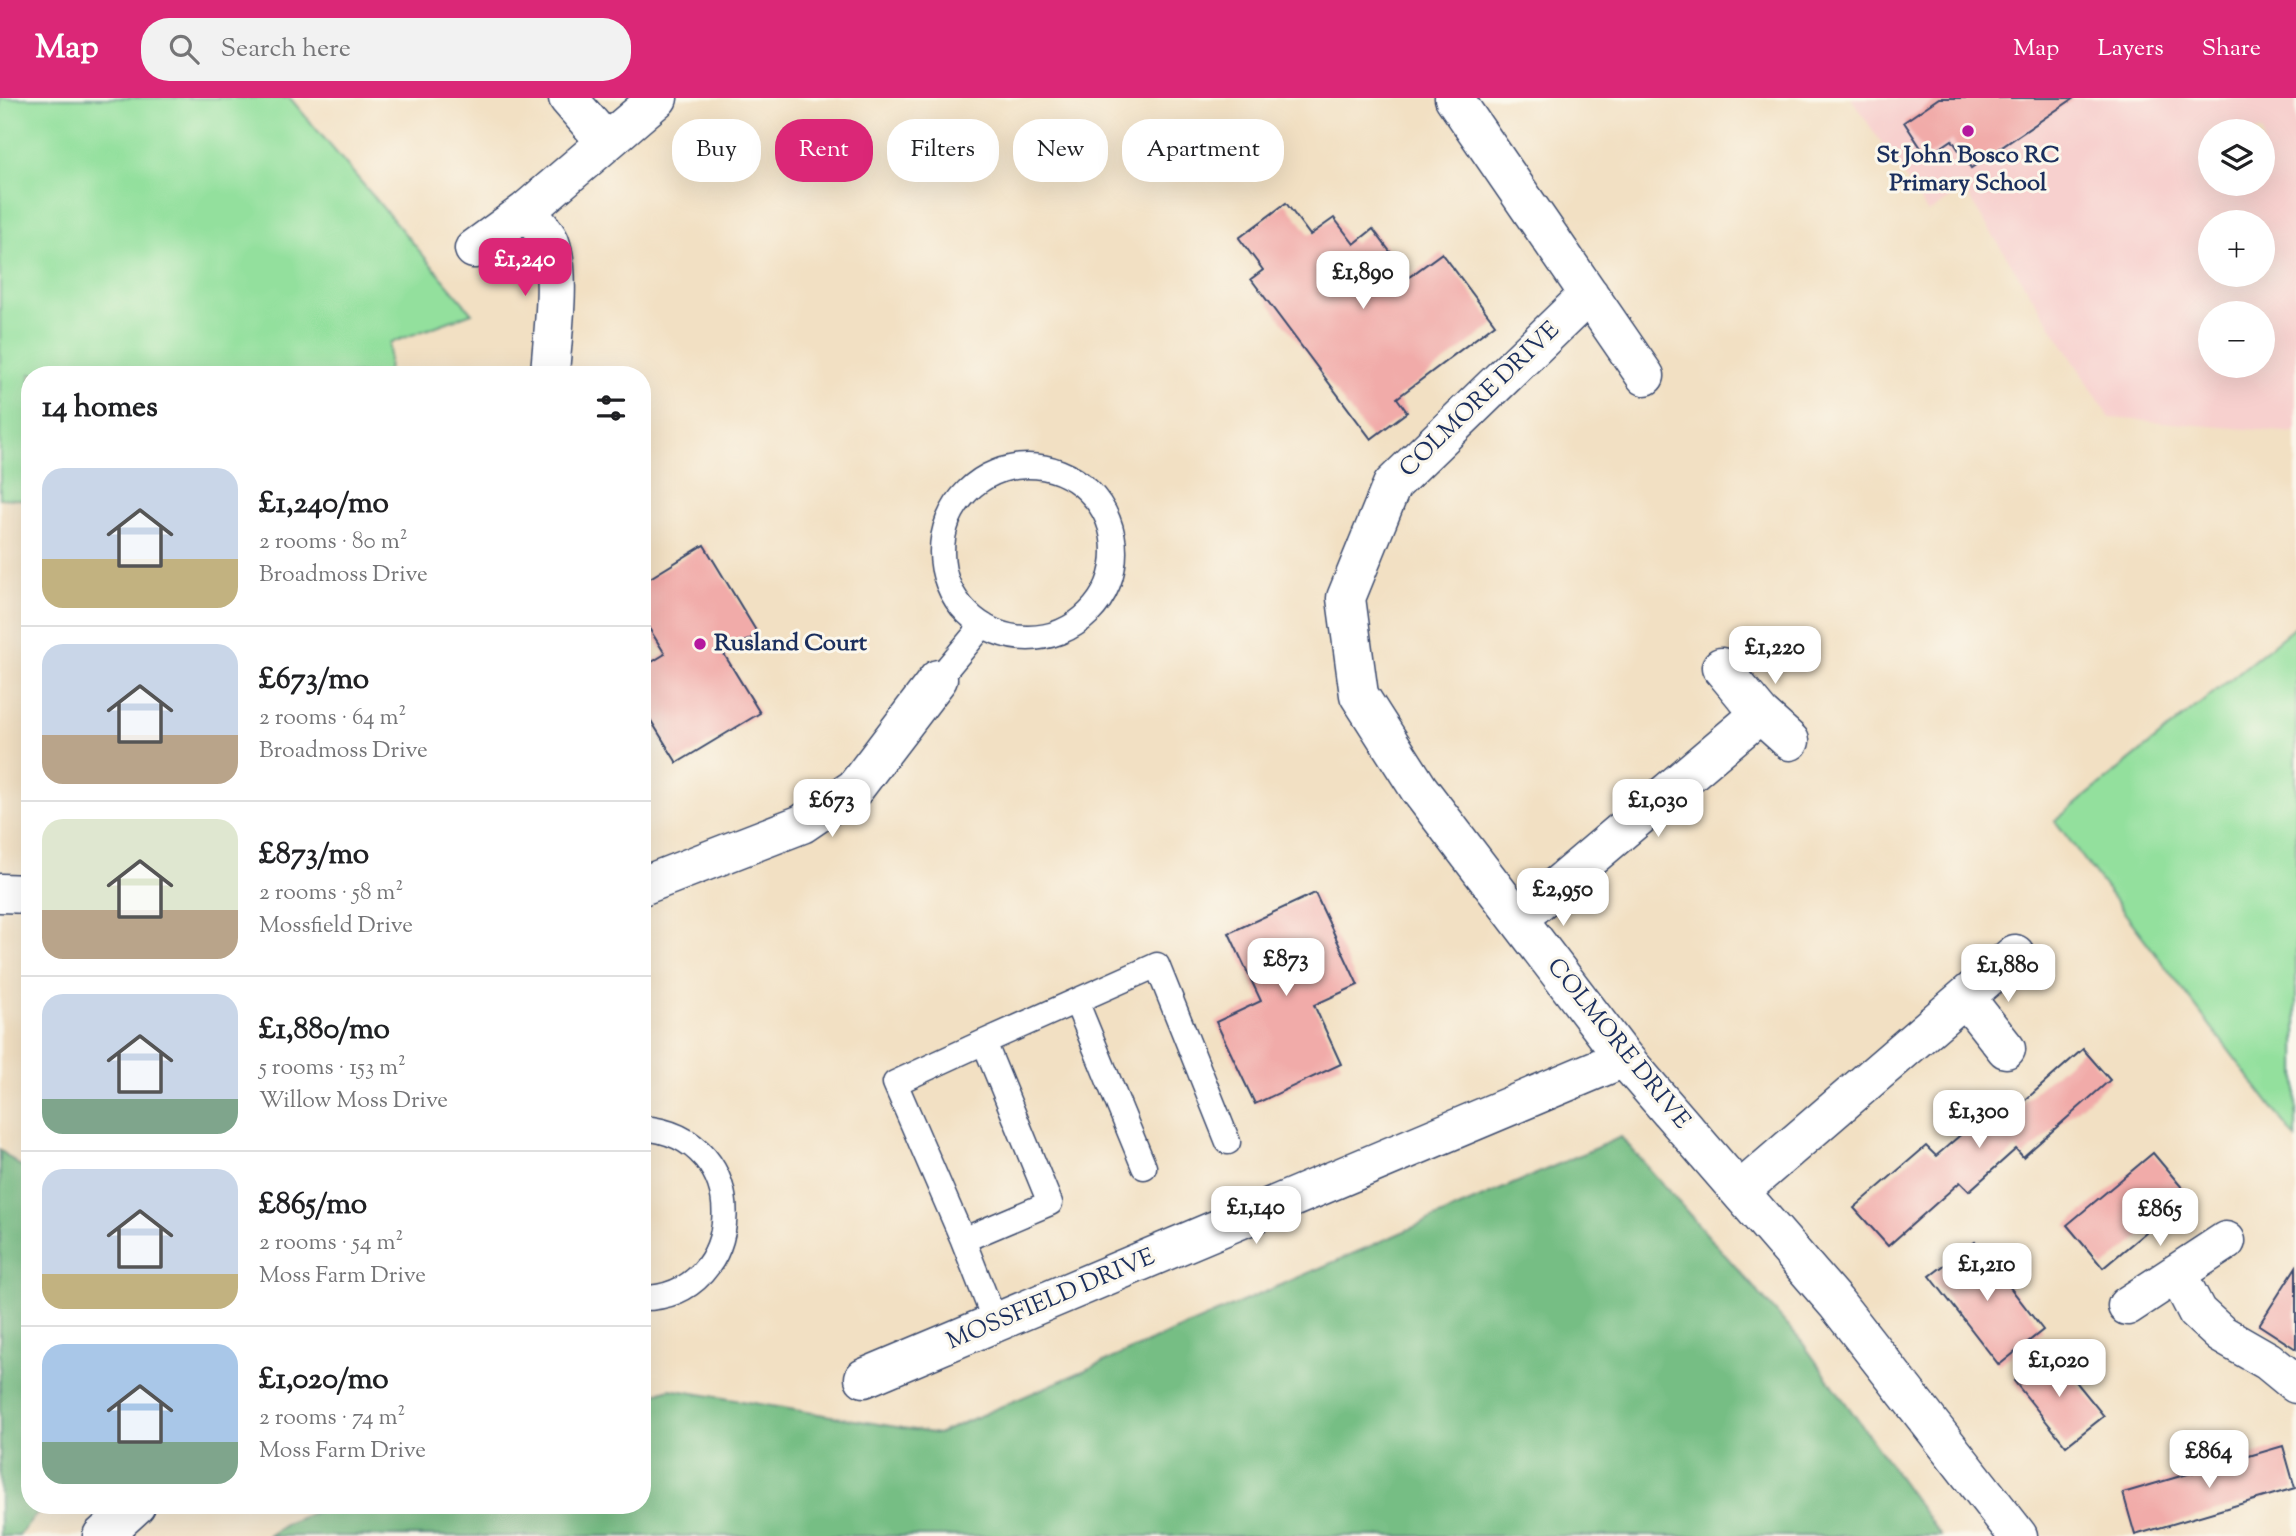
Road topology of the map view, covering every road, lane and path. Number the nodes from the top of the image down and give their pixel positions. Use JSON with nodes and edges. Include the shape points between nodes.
{"nodes":[{"id":1,"x":568,"y":98,"type":"edge"},
{"id":2,"x":658,"y":98,"type":"edge"},
{"id":3,"x":1454,"y":98,"type":"edge"},
{"id":4,"x":606,"y":142,"type":"junction"},
{"id":5,"x":526,"y":211,"type":"junction"},
{"id":6,"x":474,"y":249,"type":"dead end"},
{"id":7,"x":1589,"y":294,"type":"junction"},
{"id":8,"x":550,"y":366,"type":"edge"},
{"id":9,"x":1645,"y":376,"type":"dead end"},
{"id":10,"x":983,"y":625,"type":"junction"},
{"id":11,"x":1721,"y":667,"type":"dead end"},
{"id":12,"x":937,"y":679,"type":"joint"},
{"id":13,"x":1760,"y":714,"type":"junction"},
{"id":14,"x":1790,"y":741,"type":"dead end"},
{"id":15,"x":651,"y":883,"type":"edge"},
{"id":16,"x":0,"y":893,"type":"edge"},
{"id":17,"x":21,"y":894,"type":"edge"},
{"id":18,"x":1518,"y":919,"type":"junction"},
{"id":19,"x":2015,"y":954,"type":"dead end"},
{"id":20,"x":1965,"y":997,"type":"junction"},
{"id":21,"x":1076,"y":1001,"type":"junction"},
{"id":22,"x":984,"y":1042,"type":"junction"},
{"id":23,"x":2006,"y":1049,"type":"dead end"},
{"id":24,"x":1624,"y":1058,"type":"junction"},
{"id":25,"x":651,"y":1130,"type":"edge"},
{"id":26,"x":1228,"y":1142,"type":"dead end"},
{"id":27,"x":1144,"y":1167,"type":"dead end"},
{"id":28,"x":1740,"y":1191,"type":"junction"},
{"id":29,"x":962,"y":1240,"type":"junction"},
{"id":30,"x":2226,"y":1241,"type":"dead end"},
{"id":31,"x":2177,"y":1273,"type":"junction"},
{"id":32,"x":651,"y":1298,"type":"edge"},
{"id":33,"x":2127,"y":1306,"type":"dead end"},
{"id":34,"x":996,"y":1324,"type":"junction"},
{"id":35,"x":864,"y":1377,"type":"dead end"},
{"id":36,"x":2296,"y":1384,"type":"edge"},
{"id":37,"x":126,"y":1514,"type":"edge"},
{"id":38,"x":102,"y":1536,"type":"edge"},
{"id":39,"x":2018,"y":1536,"type":"edge"}],
"edges":[{"from":1,"to":4,"type":"street"},
{"from":2,"to":4,"type":"street"},
{"from":3,"to":7,"type":"street"},
{"from":4,"to":5,"type":"street"},
{"from":5,"to":6,"type":"street"},
{"from":5,"to":8,"type":"street","via":[[546,235],[553,259]]},
{"from":7,"to":9,"type":"street"},
{"from":7,"to":18,"type":"street","name":"COLMORE DRIVE","via":[[1392,485],[1346,598],[1359,695],[1419,789]]},
{"from":10,"to":10,"type":"lane","via":[[961,607],[947,581],[942,552],[947,523],[961,498],[983,479],[1010,468],[1039,467],[1067,475],[1089,491],[1106,514],[1114,541],[1113,568],[1104,594],[1086,616],[1063,631],[1037,638],[1009,636]]},
{"from":10,"to":12,"type":"lane"},
{"from":11,"to":13,"type":"street"},
{"from":12,"to":15,"type":"street","via":[[855,788],[802,824]]},
{"from":13,"to":14,"type":"street"},
{"from":13,"to":18,"type":"street"},
{"from":16,"to":17,"type":"street"},
{"from":18,"to":24,"type":"street","name":"COLMORE DRIVE"},
{"from":19,"to":20,"type":"street"},
{"from":20,"to":23,"type":"street"},
{"from":20,"to":28,"type":"street"},
{"from":21,"to":22,"type":"lane"},
{"from":21,"to":26,"type":"lane","via":[[1157,965]]},
{"from":21,"to":27,"type":"lane"},
{"from":22,"to":29,"type":"lane","via":[[895,1083]]},
{"from":22,"to":29,"type":"lane","via":[[1050,1203]]},
{"from":24,"to":28,"type":"street","name":"COLMORE DRIVE"},
{"from":24,"to":34,"type":"street","name":"MOSSFIELD DRIVE"},
{"from":25,"to":32,"type":"lane","via":[[673,1134],[697,1150],[716,1172],[725,1198],[725,1225],[718,1251],[680,1290]]},
{"from":28,"to":39,"type":"street","name":"COLMORE DRIVE","via":[[1836,1303]]},
{"from":29,"to":34,"type":"lane"},
{"from":30,"to":31,"type":"street"},
{"from":31,"to":33,"type":"street"},
{"from":31,"to":36,"type":"street","via":[[2197,1312],[2221,1334],[2268,1361]]},
{"from":34,"to":35,"type":"street","name":"MOSSFIELD DRIVE"},
{"from":37,"to":38,"type":"street"}]}
